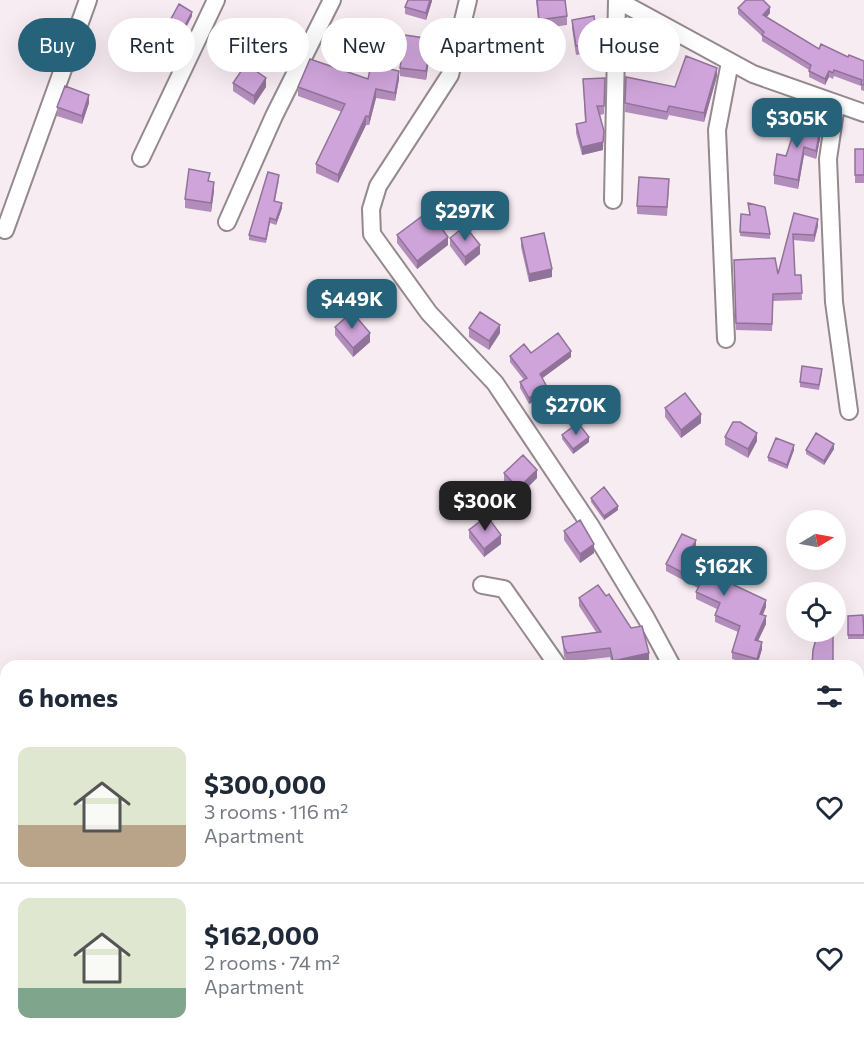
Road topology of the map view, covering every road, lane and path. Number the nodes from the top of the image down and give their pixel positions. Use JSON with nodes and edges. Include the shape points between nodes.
{"nodes":[{"id":1,"x":88,"y":0,"type":"edge"},
{"id":2,"x":216,"y":0,"type":"edge"},
{"id":3,"x":332,"y":0,"type":"edge"},
{"id":4,"x":468,"y":0,"type":"edge"},
{"id":5,"x":617,"y":0,"type":"edge"},
{"id":6,"x":730,"y":62,"type":"junction"},
{"id":7,"x":836,"y":104,"type":"junction"},
{"id":8,"x":864,"y":113,"type":"edge"},
{"id":9,"x":141,"y":158,"type":"dead end"},
{"id":10,"x":613,"y":200,"type":"dead end"},
{"id":11,"x":227,"y":222,"type":"dead end"},
{"id":12,"x":5,"y":230,"type":"dead end"},
{"id":13,"x":726,"y":339,"type":"dead end"},
{"id":14,"x":849,"y":411,"type":"dead end"},
{"id":15,"x":482,"y":585,"type":"dead end"},
{"id":16,"x":554,"y":660,"type":"edge"},
{"id":17,"x":669,"y":660,"type":"edge"}],
"edges":[{"from":1,"to":12,"type":"street"},
{"from":2,"to":9,"type":"street"},
{"from":3,"to":11,"type":"street"},
{"from":4,"to":17,"type":"street","via":[[450,75],[378,186],[371,209],[372,234],[429,313],[495,383],[590,525]]},
{"from":5,"to":6,"type":"street"},
{"from":5,"to":10,"type":"street"},
{"from":6,"to":7,"type":"street"},
{"from":6,"to":13,"type":"street","via":[[717,130]]},
{"from":7,"to":8,"type":"street"},
{"from":7,"to":14,"type":"street","via":[[828,159],[834,302]]},
{"from":15,"to":16,"type":"street","via":[[504,589]]}]}
